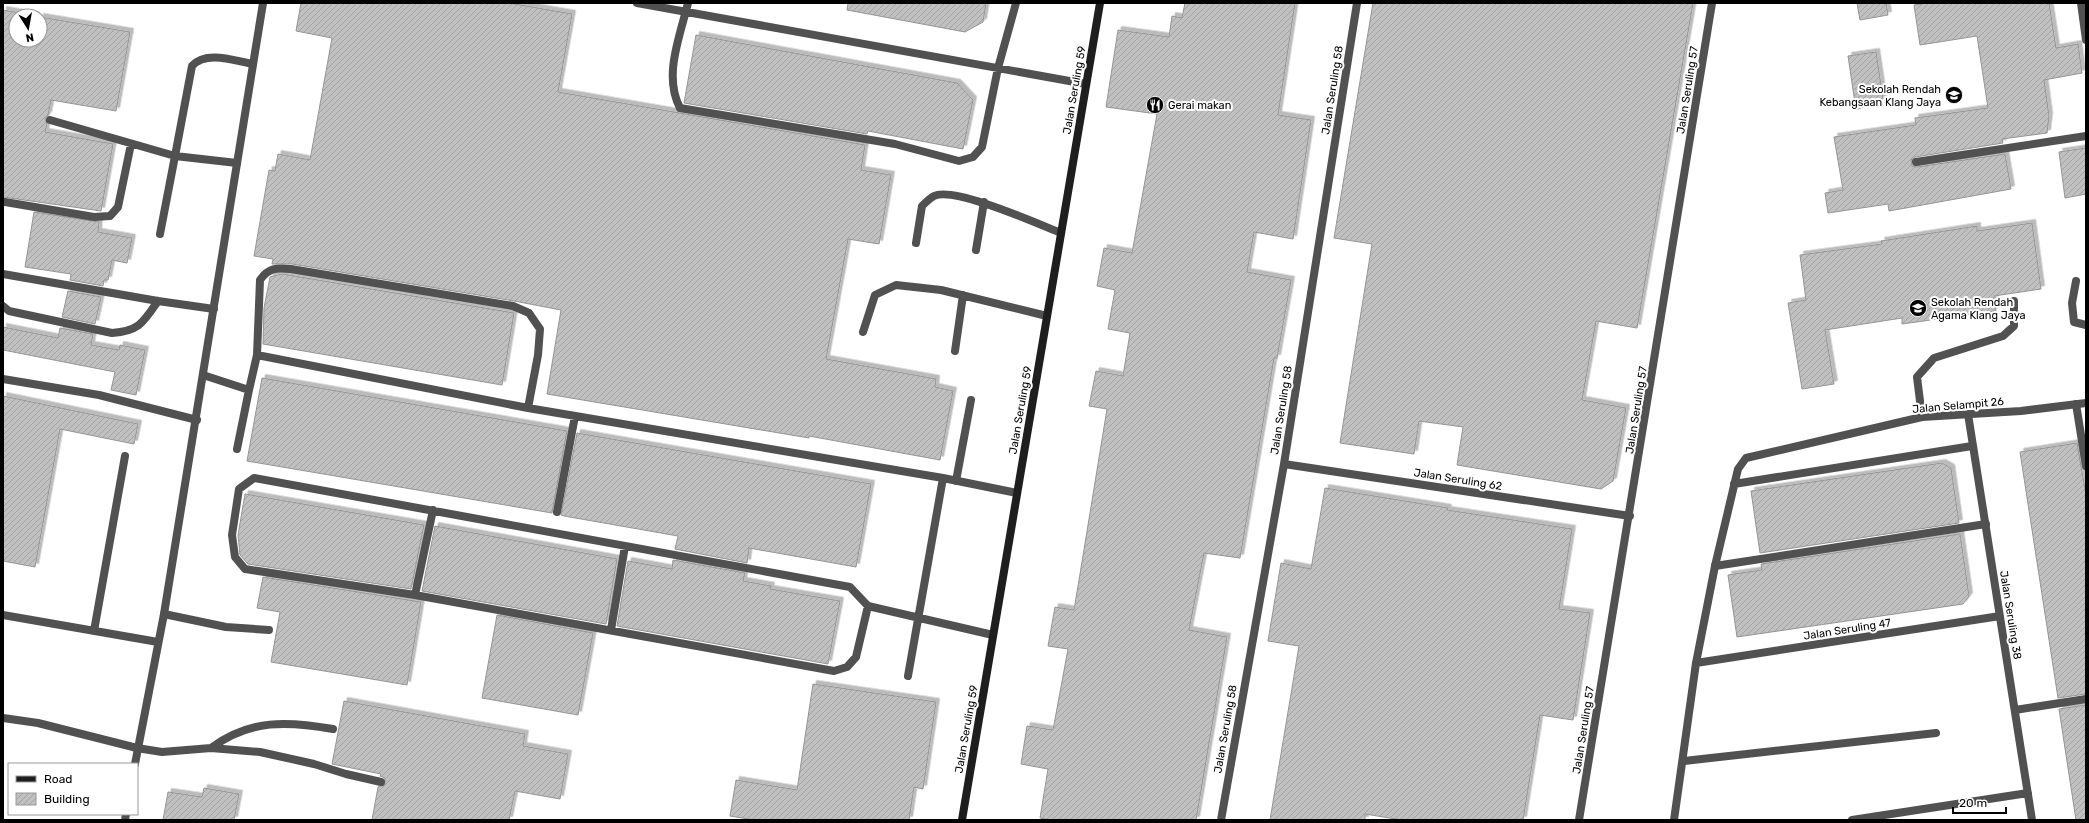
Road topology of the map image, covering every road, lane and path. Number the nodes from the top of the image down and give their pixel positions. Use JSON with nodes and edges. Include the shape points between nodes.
{"nodes":[{"id":1,"x":263,"y":3,"type":"edge"},
{"id":2,"x":637,"y":3,"type":"edge"},
{"id":3,"x":688,"y":3,"type":"edge"},
{"id":4,"x":1016,"y":3,"type":"edge"},
{"id":5,"x":1100,"y":3,"type":"edge"},
{"id":6,"x":1357,"y":3,"type":"edge"},
{"id":7,"x":1712,"y":3,"type":"edge"},
{"id":8,"x":2081,"y":3,"type":"edge"},
{"id":9,"x":686,"y":12,"type":"junction"},
{"id":10,"x":2086,"y":40,"type":"edge"},
{"id":11,"x":253,"y":64,"type":"junction"},
{"id":12,"x":998,"y":68,"type":"junction"},
{"id":13,"x":1086,"y":84,"type":"junction"},
{"id":14,"x":50,"y":120,"type":"dead end"},
{"id":15,"x":2086,"y":136,"type":"edge"},
{"id":16,"x":131,"y":144,"type":"junction"},
{"id":17,"x":175,"y":156,"type":"junction"},
{"id":18,"x":1916,"y":162,"type":"dead end"},
{"id":19,"x":237,"y":163,"type":"junction"},
{"id":20,"x":5,"y":202,"type":"dead end"},
{"id":21,"x":984,"y":202,"type":"junction"},
{"id":22,"x":1061,"y":233,"type":"junction"},
{"id":23,"x":160,"y":234,"type":"dead end"},
{"id":24,"x":916,"y":243,"type":"dead end"},
{"id":25,"x":976,"y":250,"type":"dead end"},
{"id":26,"x":3,"y":274,"type":"edge"},
{"id":27,"x":2076,"y":281,"type":"dead end"},
{"id":28,"x":963,"y":295,"type":"junction"},
{"id":29,"x":158,"y":301,"type":"junction"},
{"id":30,"x":2014,"y":301,"type":"dead end"},
{"id":31,"x":3,"y":306,"type":"edge"},
{"id":32,"x":214,"y":308,"type":"junction"},
{"id":33,"x":1047,"y":316,"type":"junction"},
{"id":34,"x":2086,"y":325,"type":"edge"},
{"id":35,"x":863,"y":332,"type":"dead end"},
{"id":36,"x":955,"y":351,"type":"dead end"},
{"id":37,"x":257,"y":355,"type":"junction"},
{"id":38,"x":204,"y":375,"type":"junction"},
{"id":39,"x":3,"y":379,"type":"edge"},
{"id":40,"x":249,"y":390,"type":"junction"},
{"id":41,"x":971,"y":400,"type":"dead end"},
{"id":42,"x":2086,"y":403,"type":"edge"},
{"id":43,"x":2076,"y":404,"type":"junction"},
{"id":44,"x":528,"y":408,"type":"junction"},
{"id":45,"x":1968,"y":414,"type":"junction"},
{"id":46,"x":575,"y":416,"type":"junction"},
{"id":47,"x":1922,"y":417,"type":"junction"},
{"id":48,"x":197,"y":420,"type":"junction"},
{"id":49,"x":1972,"y":446,"type":"junction"},
{"id":50,"x":236,"y":449,"type":"dead end"},
{"id":51,"x":125,"y":456,"type":"dead end"},
{"id":52,"x":1284,"y":464,"type":"junction"},
{"id":53,"x":2086,"y":466,"type":"edge"},
{"id":54,"x":943,"y":478,"type":"junction"},
{"id":55,"x":956,"y":481,"type":"junction"},
{"id":56,"x":1734,"y":484,"type":"junction"},
{"id":57,"x":1017,"y":493,"type":"junction"},
{"id":58,"x":433,"y":510,"type":"junction"},
{"id":59,"x":557,"y":512,"type":"dead end"},
{"id":60,"x":1630,"y":516,"type":"junction"},
{"id":61,"x":1986,"y":524,"type":"junction"},
{"id":62,"x":625,"y":546,"type":"junction"},
{"id":63,"x":1715,"y":566,"type":"junction"},
{"id":64,"x":415,"y":595,"type":"junction"},
{"id":65,"x":868,"y":606,"type":"junction"},
{"id":66,"x":164,"y":614,"type":"junction"},
{"id":67,"x":3,"y":615,"type":"edge"},
{"id":68,"x":2000,"y":616,"type":"junction"},
{"id":69,"x":918,"y":617,"type":"junction"},
{"id":70,"x":269,"y":630,"type":"dead end"},
{"id":71,"x":611,"y":630,"type":"junction"},
{"id":72,"x":94,"y":631,"type":"junction"},
{"id":73,"x":994,"y":635,"type":"junction"},
{"id":74,"x":158,"y":642,"type":"junction"},
{"id":75,"x":1696,"y":663,"type":"junction"},
{"id":76,"x":908,"y":676,"type":"dead end"},
{"id":77,"x":2086,"y":699,"type":"edge"},
{"id":78,"x":2015,"y":710,"type":"junction"},
{"id":79,"x":3,"y":718,"type":"edge"},
{"id":80,"x":333,"y":729,"type":"dead end"},
{"id":81,"x":1936,"y":733,"type":"dead end"},
{"id":82,"x":137,"y":748,"type":"junction"},
{"id":83,"x":211,"y":748,"type":"junction"},
{"id":84,"x":1684,"y":762,"type":"junction"},
{"id":85,"x":135,"y":763,"type":"edge"},
{"id":86,"x":381,"y":782,"type":"dead end"},
{"id":87,"x":2028,"y":792,"type":"junction"},
{"id":88,"x":962,"y":820,"type":"edge"},
{"id":89,"x":1221,"y":820,"type":"edge"},
{"id":90,"x":1579,"y":820,"type":"edge"},
{"id":91,"x":1674,"y":820,"type":"edge"},
{"id":92,"x":1852,"y":820,"type":"edge"},
{"id":93,"x":1855,"y":820,"type":"edge"},
{"id":94,"x":2032,"y":820,"type":"edge"}],
"edges":[{"from":1,"to":11,"type":"street"},
{"from":2,"to":9,"type":"street"},
{"from":3,"to":9,"type":"street"},
{"from":4,"to":12,"type":"street"},
{"from":5,"to":13,"type":"main road","name":"Jalan Seruling 59"},
{"from":6,"to":52,"type":"street","name":"Jalan Seruling 58"},
{"from":7,"to":60,"type":"street","name":"Jalan Seruling 57"},
{"from":8,"to":10,"type":"street"},
{"from":9,"to":12,"type":"street"},
{"from":9,"to":12,"type":"street","via":[[673,66],[674,97],[680,108],[895,144],[959,161],[973,157],[982,147]]},
{"from":11,"to":17,"type":"street","via":[[207,57],[197,60],[192,66]]},
{"from":11,"to":19,"type":"street"},
{"from":12,"to":13,"type":"street"},
{"from":13,"to":22,"type":"main road","name":"Jalan Seruling 59"},
{"from":14,"to":16,"type":"street"},
{"from":15,"to":18,"type":"street"},
{"from":16,"to":17,"type":"street"},
{"from":16,"to":20,"type":"street","via":[[118,207],[110,216],[94,217]]},
{"from":17,"to":19,"type":"street"},
{"from":17,"to":23,"type":"street"},
{"from":19,"to":32,"type":"street"},
{"from":21,"to":22,"type":"street"},
{"from":21,"to":24,"type":"street","via":[[935,195],[922,206]]},
{"from":21,"to":25,"type":"street"},
{"from":22,"to":33,"type":"main road","name":"Jalan Seruling 59"},
{"from":26,"to":29,"type":"street"},
{"from":27,"to":34,"type":"street","via":[[2072,302],[2074,322]]},
{"from":28,"to":33,"type":"street"},
{"from":28,"to":35,"type":"street","via":[[896,285],[875,295]]},
{"from":28,"to":36,"type":"street"},
{"from":29,"to":31,"type":"street","via":[[142,324],[129,331],[112,333],[9,311]]},
{"from":29,"to":32,"type":"street"},
{"from":30,"to":47,"type":"street","via":[[2014,326],[2003,336],[1934,358],[1917,377]]},
{"from":32,"to":38,"type":"street"},
{"from":33,"to":57,"type":"main road","name":"Jalan Seruling 59"},
{"from":37,"to":40,"type":"street"},
{"from":37,"to":44,"type":"street"},
{"from":37,"to":44,"type":"street","via":[[260,280],[266,272],[274,268],[513,306],[529,314],[540,328],[538,355]]},
{"from":38,"to":40,"type":"street"},
{"from":38,"to":48,"type":"street"},
{"from":39,"to":48,"type":"street","via":[[99,395]]},
{"from":40,"to":50,"type":"street"},
{"from":41,"to":55,"type":"street"},
{"from":42,"to":43,"type":"street","name":"Jalan Selampit 26"},
{"from":43,"to":45,"type":"street","name":"Jalan Selampit 26"},
{"from":43,"to":53,"type":"street"},
{"from":44,"to":46,"type":"street"},
{"from":45,"to":47,"type":"street","name":"Jalan Selampit 26"},
{"from":45,"to":49,"type":"street","name":"Jalan Seruling 38"},
{"from":46,"to":54,"type":"street"},
{"from":46,"to":59,"type":"street"},
{"from":47,"to":56,"type":"street","name":"Jalan Selampit 26","via":[[1746,458],[1738,469]]},
{"from":48,"to":66,"type":"street"},
{"from":49,"to":56,"type":"street"},
{"from":49,"to":61,"type":"street","name":"Jalan Seruling 38"},
{"from":51,"to":72,"type":"street"},
{"from":52,"to":60,"type":"street","name":"Jalan Seruling 62"},
{"from":52,"to":89,"type":"street","name":"Jalan Seruling 58"},
{"from":54,"to":55,"type":"street"},
{"from":54,"to":69,"type":"street"},
{"from":55,"to":57,"type":"street"},
{"from":56,"to":63,"type":"street"},
{"from":57,"to":73,"type":"main road","name":"Jalan Seruling 59"},
{"from":58,"to":62,"type":"street"},
{"from":58,"to":64,"type":"street"},
{"from":58,"to":64,"type":"street","via":[[254,478],[239,489],[232,535],[235,557],[245,569]]},
{"from":60,"to":90,"type":"street","name":"Jalan Seruling 57"},
{"from":61,"to":63,"type":"street"},
{"from":61,"to":68,"type":"street","name":"Jalan Seruling 38"},
{"from":62,"to":65,"type":"street","via":[[850,587]]},
{"from":62,"to":71,"type":"street"},
{"from":63,"to":75,"type":"street"},
{"from":64,"to":71,"type":"street"},
{"from":65,"to":69,"type":"street"},
{"from":65,"to":71,"type":"street","via":[[856,657],[847,667],[834,671]]},
{"from":66,"to":70,"type":"street","via":[[226,627]]},
{"from":66,"to":74,"type":"street"},
{"from":67,"to":72,"type":"street"},
{"from":68,"to":75,"type":"street","name":"Jalan Seruling 47"},
{"from":68,"to":78,"type":"street","name":"Jalan Seruling 38"},
{"from":69,"to":73,"type":"street"},
{"from":69,"to":76,"type":"street"},
{"from":72,"to":74,"type":"street"},
{"from":73,"to":88,"type":"main road","name":"Jalan Seruling 59"},
{"from":74,"to":82,"type":"street"},
{"from":75,"to":84,"type":"street"},
{"from":77,"to":78,"type":"street"},
{"from":78,"to":87,"type":"street","name":"Jalan Seruling 38"},
{"from":79,"to":82,"type":"street","via":[[38,723]]},
{"from":80,"to":83,"type":"street","via":[[300,723],[268,724],[242,731]]},
{"from":81,"to":84,"type":"street"},
{"from":82,"to":83,"type":"street","via":[[162,752]]},
{"from":82,"to":85,"type":"street"},
{"from":83,"to":86,"type":"street","via":[[260,752]]},
{"from":84,"to":91,"type":"street"},
{"from":87,"to":93,"type":"street"},
{"from":87,"to":94,"type":"street","name":"Jalan Seruling 38"},
{"from":92,"to":93,"type":"street"}]}
